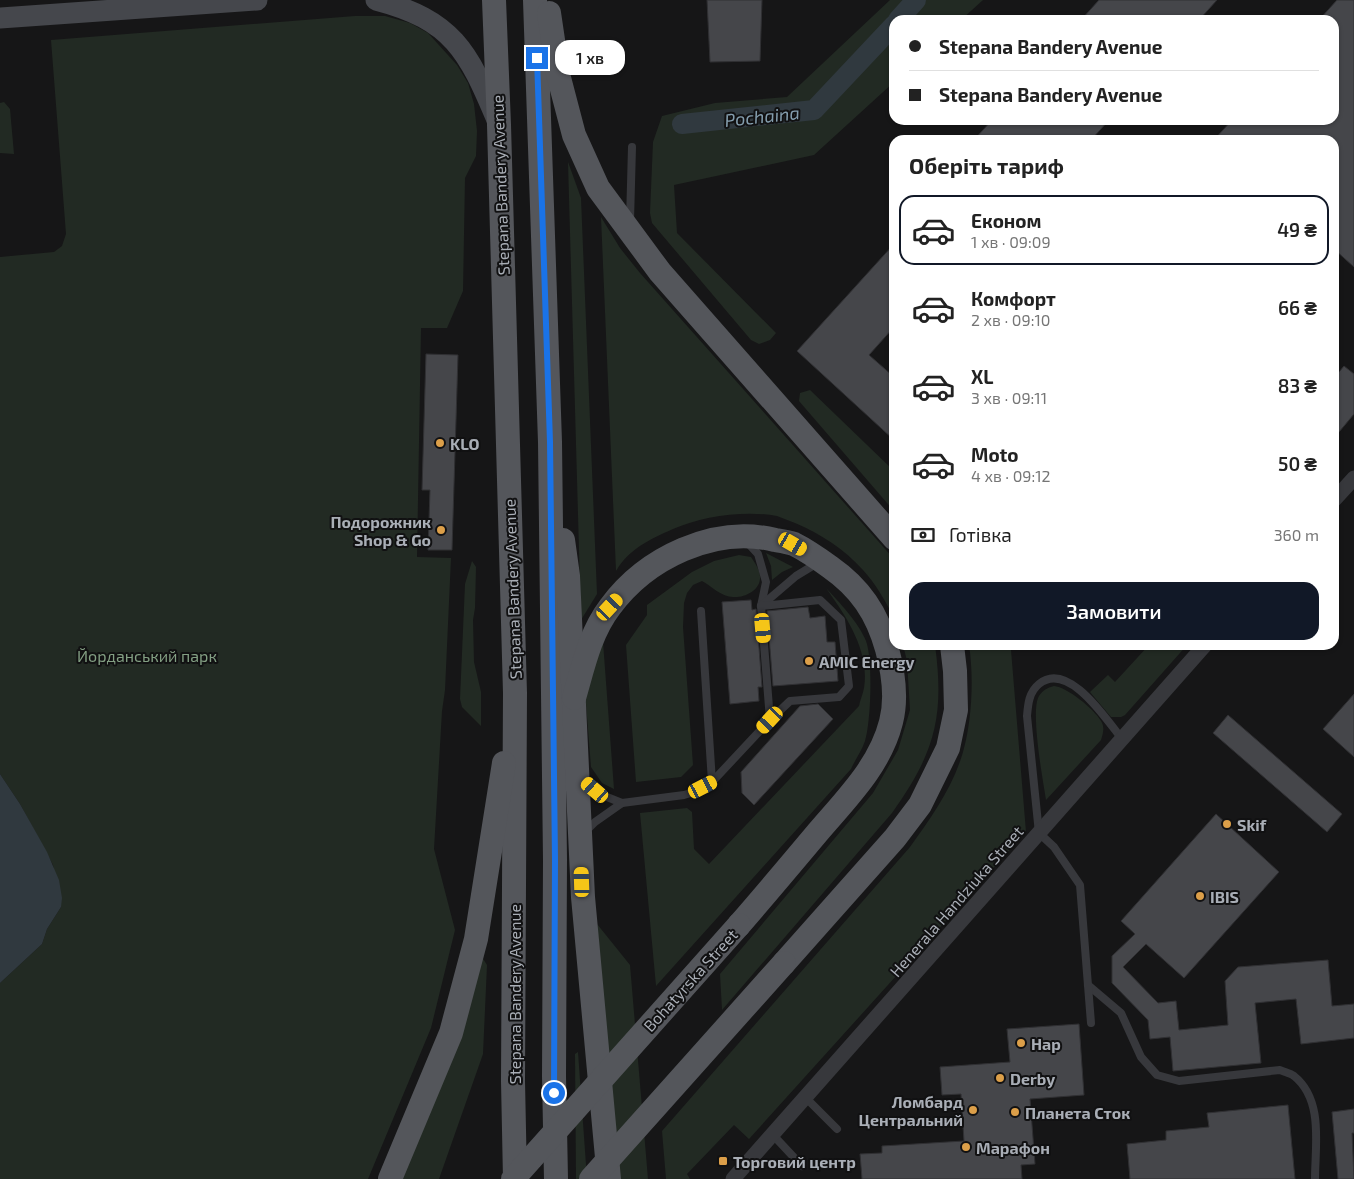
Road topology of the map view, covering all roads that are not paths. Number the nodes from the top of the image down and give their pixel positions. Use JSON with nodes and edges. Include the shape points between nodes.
{"nodes":[{"id":1,"x":257,"y":0,"type":"edge"},
{"id":2,"x":376,"y":0,"type":"edge"},
{"id":3,"x":494,"y":0,"type":"edge"},
{"id":4,"x":535,"y":0,"type":"edge"},
{"id":5,"x":547,"y":0,"type":"edge"},
{"id":6,"x":0,"y":18,"type":"edge"},
{"id":7,"x":499,"y":125,"type":"junction"},
{"id":8,"x":632,"y":147,"type":"dead end"},
{"id":9,"x":630,"y":233,"type":"junction"},
{"id":10,"x":550,"y":442,"type":"junction"},
{"id":11,"x":1354,"y":478,"type":"edge"},
{"id":12,"x":1339,"y":494,"type":"edge"},
{"id":13,"x":889,"y":532,"type":"edge"},
{"id":14,"x":742,"y":536,"type":"junction"},
{"id":15,"x":822,"y":561,"type":"junction"},
{"id":16,"x":761,"y":606,"type":"junction"},
{"id":17,"x":701,"y":611,"type":"dead end"},
{"id":18,"x":953,"y":650,"type":"edge"},
{"id":19,"x":1201,"y":650,"type":"edge"},
{"id":20,"x":515,"y":693,"type":"junction"},
{"id":21,"x":574,"y":698,"type":"junction"},
{"id":22,"x":770,"y":720,"type":"junction"},
{"id":23,"x":1122,"y":739,"type":"junction"},
{"id":24,"x":578,"y":775,"type":"junction"},
{"id":25,"x":712,"y":782,"type":"junction"},
{"id":26,"x":622,"y":803,"type":"junction"},
{"id":27,"x":1039,"y":833,"type":"junction"},
{"id":28,"x":581,"y":836,"type":"junction"},
{"id":29,"x":1088,"y":985,"type":"junction"},
{"id":30,"x":1091,"y":1023,"type":"dead end"},
{"id":31,"x":806,"y":1098,"type":"junction"},
{"id":32,"x":837,"y":1129,"type":"dead end"},
{"id":33,"x":773,"y":1135,"type":"junction"},
{"id":34,"x":802,"y":1166,"type":"dead end"},
{"id":35,"x":390,"y":1179,"type":"edge"},
{"id":36,"x":514,"y":1179,"type":"edge"},
{"id":37,"x":556,"y":1179,"type":"edge"},
{"id":38,"x":591,"y":1179,"type":"edge"},
{"id":39,"x":609,"y":1179,"type":"edge"},
{"id":40,"x":733,"y":1179,"type":"edge"},
{"id":41,"x":1316,"y":1179,"type":"edge"}],
"edges":[{"from":1,"to":6,"type":"main road"},
{"from":2,"to":7,"type":"main road","via":[[432,22],[451,37],[481,81]]},
{"from":3,"to":7,"type":"main road","name":"Stepana Bandery Avenue"},
{"from":4,"to":10,"type":"main road"},
{"from":5,"to":9,"type":"main road","via":[[558,74],[574,135],[598,188]]},
{"from":7,"to":20,"type":"main road","name":"Stepana Bandery Avenue"},
{"from":8,"to":9,"type":"lane"},
{"from":9,"to":13,"type":"main road","via":[[666,279]]},
{"from":10,"to":21,"type":"main road","via":[[568,576]]},
{"from":10,"to":37,"type":"main road"},
{"from":11,"to":12,"type":"street"},
{"from":14,"to":15,"type":"main road","name":"Bohatyrska Street","via":[[765,537],[793,544]]},
{"from":14,"to":16,"type":"lane","via":[[758,554],[766,582]]},
{"from":14,"to":21,"type":"main road","name":"Bohatyrska Street","via":[[691,546],[642,573],[610,607],[595,633]]},
{"from":15,"to":16,"type":"lane","via":[[796,576]]},
{"from":15,"to":36,"type":"main road","name":"Bohatyrska Street","bridge":true,"via":[[847,579],[867,603],[882,632],[894,695],[892,722],[882,749],[864,778],[739,925]]},
{"from":16,"to":22,"type":"lane"},
{"from":16,"to":22,"type":"lane","via":[[820,600],[842,620],[849,686],[839,697],[790,701]]},
{"from":17,"to":25,"type":"lane"},
{"from":18,"to":38,"type":"main road","bridge":true,"via":[[954,720],[948,748],[920,805],[895,838]]},
{"from":19,"to":23,"type":"street","name":"Henerala Handziuka Street"},
{"from":20,"to":35,"type":"main road","via":[[476,939],[450,1033]]},
{"from":20,"to":36,"type":"main road","name":"Stepana Bandery Avenue"},
{"from":21,"to":24,"type":"main road"},
{"from":22,"to":25,"type":"lane"},
{"from":23,"to":27,"type":"street","name":"Henerala Handziuka Street"},
{"from":23,"to":27,"type":"lane","via":[[1080,689],[1060,678],[1044,680],[1036,687],[1028,701],[1027,716]]},
{"from":24,"to":26,"type":"lane","via":[[595,790]]},
{"from":24,"to":28,"type":"main road"},
{"from":25,"to":26,"type":"lane","via":[[684,795]]},
{"from":26,"to":28,"type":"lane"},
{"from":27,"to":29,"type":"lane","via":[[1054,847],[1080,885]]},
{"from":27,"to":31,"type":"street","name":"Henerala Handziuka Street"},
{"from":28,"to":39,"type":"main road","via":[[583,897]]},
{"from":29,"to":30,"type":"lane"},
{"from":29,"to":41,"type":"lane","via":[[1122,1013],[1141,1057],[1156,1075],[1179,1081],[1280,1070],[1293,1076],[1315,1111]]},
{"from":31,"to":32,"type":"lane"},
{"from":31,"to":33,"type":"street","name":"Henerala Handziuka Street"},
{"from":33,"to":34,"type":"lane"},
{"from":33,"to":40,"type":"street","name":"Henerala Handziuka Street"}]}
